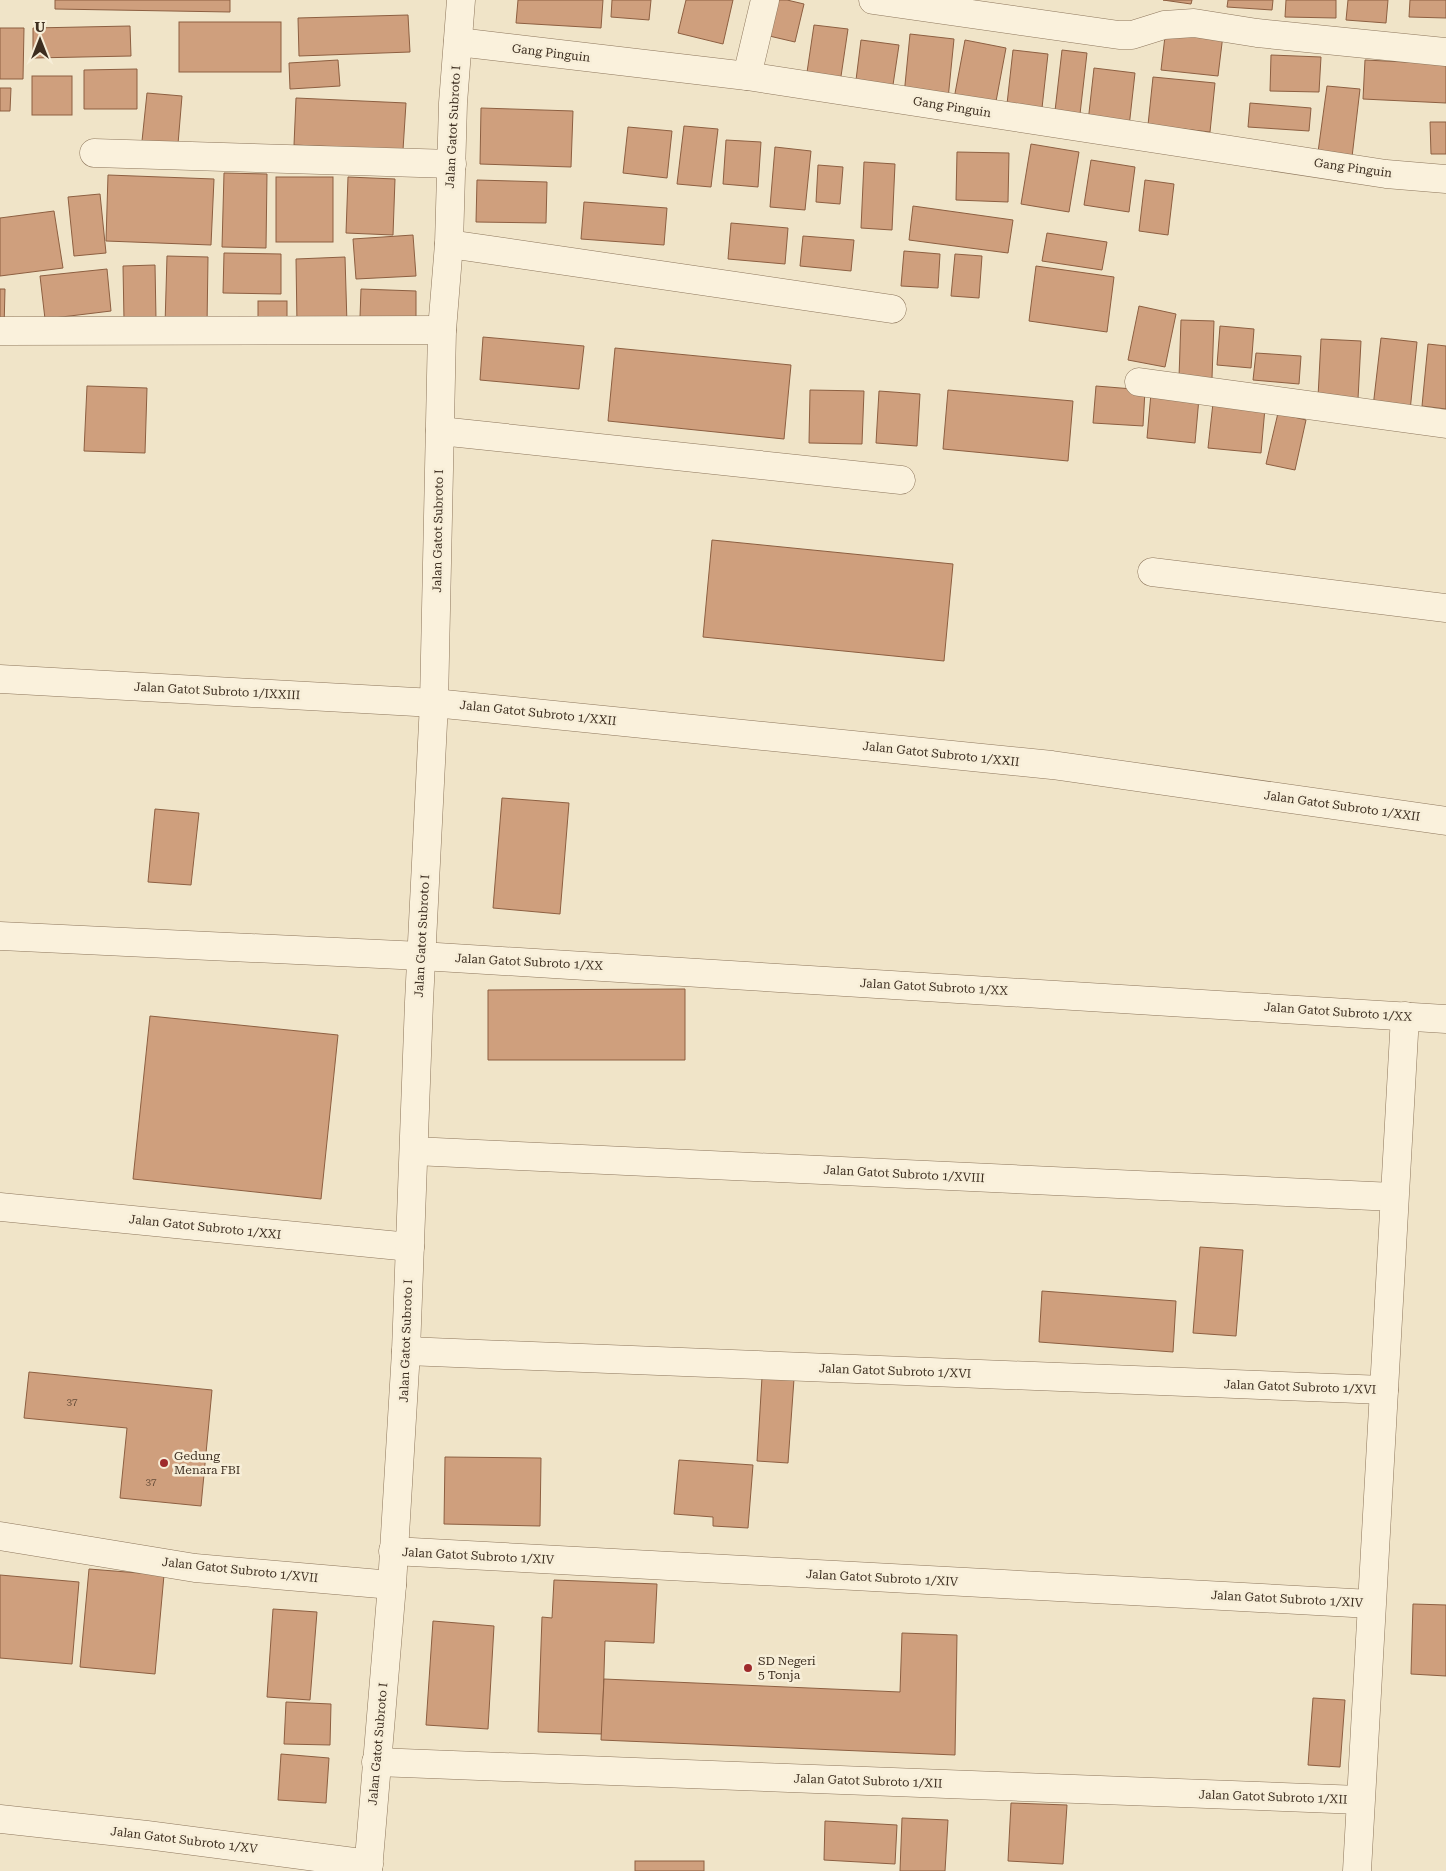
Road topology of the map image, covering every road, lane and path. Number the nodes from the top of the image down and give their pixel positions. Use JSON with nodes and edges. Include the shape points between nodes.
{"nodes":[{"id":1,"x":461,"y":0,"type":"edge"},
{"id":2,"x":765,"y":0,"type":"edge"},
{"id":3,"x":872,"y":0,"type":"edge"},
{"id":4,"x":458,"y":42,"type":"junction"},
{"id":5,"x":1446,"y":52,"type":"edge"},
{"id":6,"x":747,"y":76,"type":"junction"},
{"id":7,"x":94,"y":153,"type":"dead end"},
{"id":8,"x":452,"y":164,"type":"junction"},
{"id":9,"x":1446,"y":179,"type":"edge"},
{"id":10,"x":449,"y":244,"type":"junction"},
{"id":11,"x":892,"y":309,"type":"dead end"},
{"id":12,"x":442,"y":330,"type":"junction"},
{"id":13,"x":0,"y":332,"type":"edge"},
{"id":14,"x":1139,"y":382,"type":"dead end"},
{"id":15,"x":1446,"y":424,"type":"edge"},
{"id":16,"x":440,"y":431,"type":"junction"},
{"id":17,"x":901,"y":480,"type":"dead end"},
{"id":18,"x":1152,"y":572,"type":"dead end"},
{"id":19,"x":1446,"y":608,"type":"edge"},
{"id":20,"x":0,"y":679,"type":"edge"},
{"id":21,"x":434,"y":703,"type":"junction"},
{"id":22,"x":1446,"y":821,"type":"edge"},
{"id":23,"x":0,"y":936,"type":"edge"},
{"id":24,"x":421,"y":956,"type":"junction"},
{"id":25,"x":1405,"y":1016,"type":"junction"},
{"id":26,"x":1446,"y":1019,"type":"edge"},
{"id":27,"x":414,"y":1151,"type":"junction"},
{"id":28,"x":1394,"y":1197,"type":"junction"},
{"id":29,"x":0,"y":1207,"type":"edge"},
{"id":30,"x":410,"y":1247,"type":"junction"},
{"id":31,"x":406,"y":1351,"type":"junction"},
{"id":32,"x":1384,"y":1390,"type":"junction"},
{"id":33,"x":0,"y":1536,"type":"edge"},
{"id":34,"x":394,"y":1551,"type":"junction"},
{"id":35,"x":392,"y":1585,"type":"junction"},
{"id":36,"x":1372,"y":1604,"type":"junction"},
{"id":37,"x":376,"y":1762,"type":"junction"},
{"id":38,"x":1360,"y":1800,"type":"junction"},
{"id":39,"x":0,"y":1819,"type":"edge"},
{"id":40,"x":368,"y":1867,"type":"edge"},
{"id":41,"x":1356,"y":1871,"type":"edge"}],
"edges":[{"from":1,"to":4,"type":"street","name":"Jalan Gatot Subroto I"},
{"from":2,"to":6,"type":"street"},
{"from":3,"to":5,"type":"street","via":[[1119,35],[1132,35],[1164,25],[1194,24],[1257,34]]},
{"from":4,"to":6,"type":"street","name":"Gang Pinguin"},
{"from":4,"to":8,"type":"street","name":"Jalan Gatot Subroto I"},
{"from":6,"to":9,"type":"street","name":"Gang Pinguin","via":[[1386,174]]},
{"from":7,"to":8,"type":"street"},
{"from":8,"to":10,"type":"street","name":"Jalan Gatot Subroto I"},
{"from":10,"to":11,"type":"street"},
{"from":10,"to":12,"type":"street","name":"Jalan Gatot Subroto I"},
{"from":12,"to":13,"type":"street"},
{"from":12,"to":16,"type":"street","name":"Jalan Gatot Subroto I"},
{"from":14,"to":15,"type":"street"},
{"from":16,"to":17,"type":"street"},
{"from":16,"to":21,"type":"street","name":"Jalan Gatot Subroto I"},
{"from":18,"to":19,"type":"street"},
{"from":20,"to":21,"type":"street","name":"Jalan Gatot Subroto 1/IXXIII"},
{"from":21,"to":22,"type":"street","name":"Jalan Gatot Subroto 1/XXII","via":[[1052,765]]},
{"from":21,"to":24,"type":"street","name":"Jalan Gatot Subroto I"},
{"from":23,"to":24,"type":"street","name":"Jalan Gatot Subroto 1/XX"},
{"from":24,"to":25,"type":"street","name":"Jalan Gatot Subroto 1/XX"},
{"from":24,"to":27,"type":"street","name":"Jalan Gatot Subroto I"},
{"from":25,"to":26,"type":"street","name":"Jalan Gatot Subroto 1/XX"},
{"from":25,"to":28,"type":"street"},
{"from":27,"to":28,"type":"street","name":"Jalan Gatot Subroto 1/XVIII"},
{"from":27,"to":30,"type":"street","name":"Jalan Gatot Subroto I"},
{"from":28,"to":32,"type":"street"},
{"from":29,"to":30,"type":"street","name":"Jalan Gatot Subroto 1/XXI"},
{"from":30,"to":31,"type":"street","name":"Jalan Gatot Subroto I"},
{"from":31,"to":32,"type":"street","name":"Jalan Gatot Subroto 1/XVI"},
{"from":31,"to":34,"type":"street","name":"Jalan Gatot Subroto I"},
{"from":32,"to":36,"type":"street"},
{"from":33,"to":35,"type":"street","name":"Jalan Gatot Subroto 1/XVII","via":[[195,1568]]},
{"from":34,"to":35,"type":"street","name":"Jalan Gatot Subroto I"},
{"from":34,"to":36,"type":"street","name":"Jalan Gatot Subroto 1/XIV"},
{"from":35,"to":37,"type":"street","name":"Jalan Gatot Subroto I"},
{"from":36,"to":38,"type":"street"},
{"from":37,"to":38,"type":"street","name":"Jalan Gatot Subroto 1/XII"},
{"from":37,"to":40,"type":"street","name":"Jalan Gatot Subroto I"},
{"from":38,"to":41,"type":"street"},
{"from":39,"to":40,"type":"street","name":"Jalan Gatot Subroto 1/XV","via":[[147,1835]]}]}
